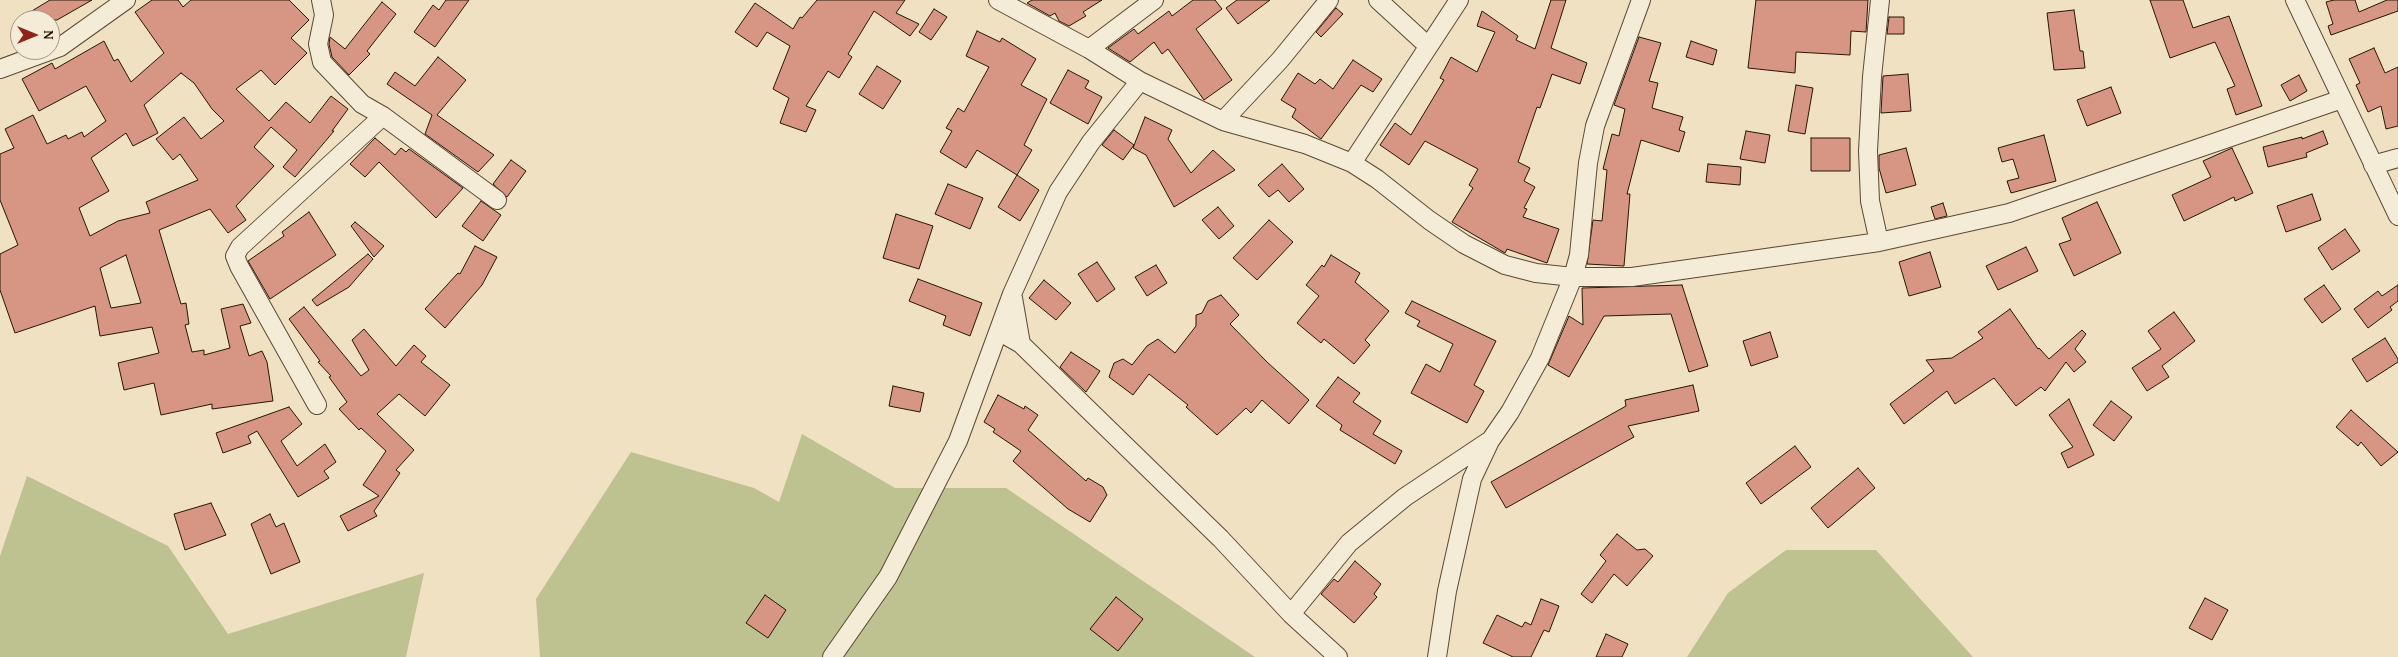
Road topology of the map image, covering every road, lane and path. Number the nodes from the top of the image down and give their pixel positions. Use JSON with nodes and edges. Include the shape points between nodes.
{"nodes":[{"id":1,"x":126,"y":0,"type":"edge"},
{"id":2,"x":320,"y":0,"type":"edge"},
{"id":3,"x":998,"y":0,"type":"edge"},
{"id":4,"x":1154,"y":0,"type":"edge"},
{"id":5,"x":1329,"y":0,"type":"edge"},
{"id":6,"x":1378,"y":0,"type":"edge"},
{"id":7,"x":1459,"y":0,"type":"edge"},
{"id":8,"x":1641,"y":0,"type":"edge"},
{"id":9,"x":1880,"y":0,"type":"edge"},
{"id":10,"x":2295,"y":0,"type":"edge"},
{"id":11,"x":1428,"y":46,"type":"junction"},
{"id":12,"x":1089,"y":49,"type":"junction"},
{"id":13,"x":0,"y":68,"type":"edge"},
{"id":14,"x":1140,"y":81,"type":"junction"},
{"id":15,"x":2342,"y":100,"type":"junction"},
{"id":16,"x":383,"y":116,"type":"junction"},
{"id":17,"x":1223,"y":121,"type":"junction"},
{"id":18,"x":2398,"y":158,"type":"edge"},
{"id":19,"x":1352,"y":163,"type":"junction"},
{"id":20,"x":2373,"y":165,"type":"junction"},
{"id":21,"x":497,"y":200,"type":"dead end"},
{"id":22,"x":2398,"y":216,"type":"edge"},
{"id":23,"x":1879,"y":242,"type":"junction"},
{"id":24,"x":1573,"y":277,"type":"junction"},
{"id":25,"x":1012,"y":294,"type":"junction"},
{"id":26,"x":1000,"y":332,"type":"junction"},
{"id":27,"x":1021,"y":344,"type":"junction"},
{"id":28,"x":317,"y":405,"type":"dead end"},
{"id":29,"x":1490,"y":441,"type":"junction"},
{"id":30,"x":1291,"y":614,"type":"junction"},
{"id":31,"x":832,"y":657,"type":"edge"},
{"id":32,"x":1338,"y":657,"type":"edge"},
{"id":33,"x":1437,"y":657,"type":"edge"}],
"edges":[{"from":1,"to":13,"type":"street","via":[[60,47]]},
{"from":2,"to":16,"type":"street","via":[[324,15],[318,44],[322,62],[362,104]]},
{"from":3,"to":12,"type":"street"},
{"from":4,"to":12,"type":"street"},
{"from":5,"to":17,"type":"street","via":[[1280,60]]},
{"from":6,"to":11,"type":"street"},
{"from":7,"to":11,"type":"street"},
{"from":8,"to":24,"type":"street","via":[[1595,126],[1579,255]]},
{"from":9,"to":23,"type":"street","via":[[1868,151],[1870,201]]},
{"from":10,"to":15,"type":"street"},
{"from":11,"to":19,"type":"street"},
{"from":12,"to":14,"type":"street"},
{"from":14,"to":17,"type":"street"},
{"from":14,"to":25,"type":"street","via":[[1091,142],[1058,192]]},
{"from":15,"to":20,"type":"street"},
{"from":15,"to":23,"type":"street","via":[[2010,213]]},
{"from":16,"to":21,"type":"street"},
{"from":16,"to":28,"type":"street","via":[[240,247],[235,256]]},
{"from":17,"to":19,"type":"street","via":[[1305,144]]},
{"from":18,"to":20,"type":"street"},
{"from":19,"to":24,"type":"street","via":[[1464,244],[1497,261],[1536,273]]},
{"from":20,"to":22,"type":"street"},
{"from":23,"to":24,"type":"street","via":[[1632,277]]},
{"from":24,"to":29,"type":"street","via":[[1540,358]]},
{"from":25,"to":26,"type":"street"},
{"from":25,"to":27,"type":"street"},
{"from":26,"to":27,"type":"street"},
{"from":26,"to":31,"type":"street","via":[[949,458],[888,577]]},
{"from":27,"to":30,"type":"street","via":[[1221,540]]},
{"from":29,"to":30,"type":"street","via":[[1404,497],[1349,543]]},
{"from":29,"to":33,"type":"street","via":[[1472,479],[1447,591]]},
{"from":30,"to":32,"type":"street"}]}
